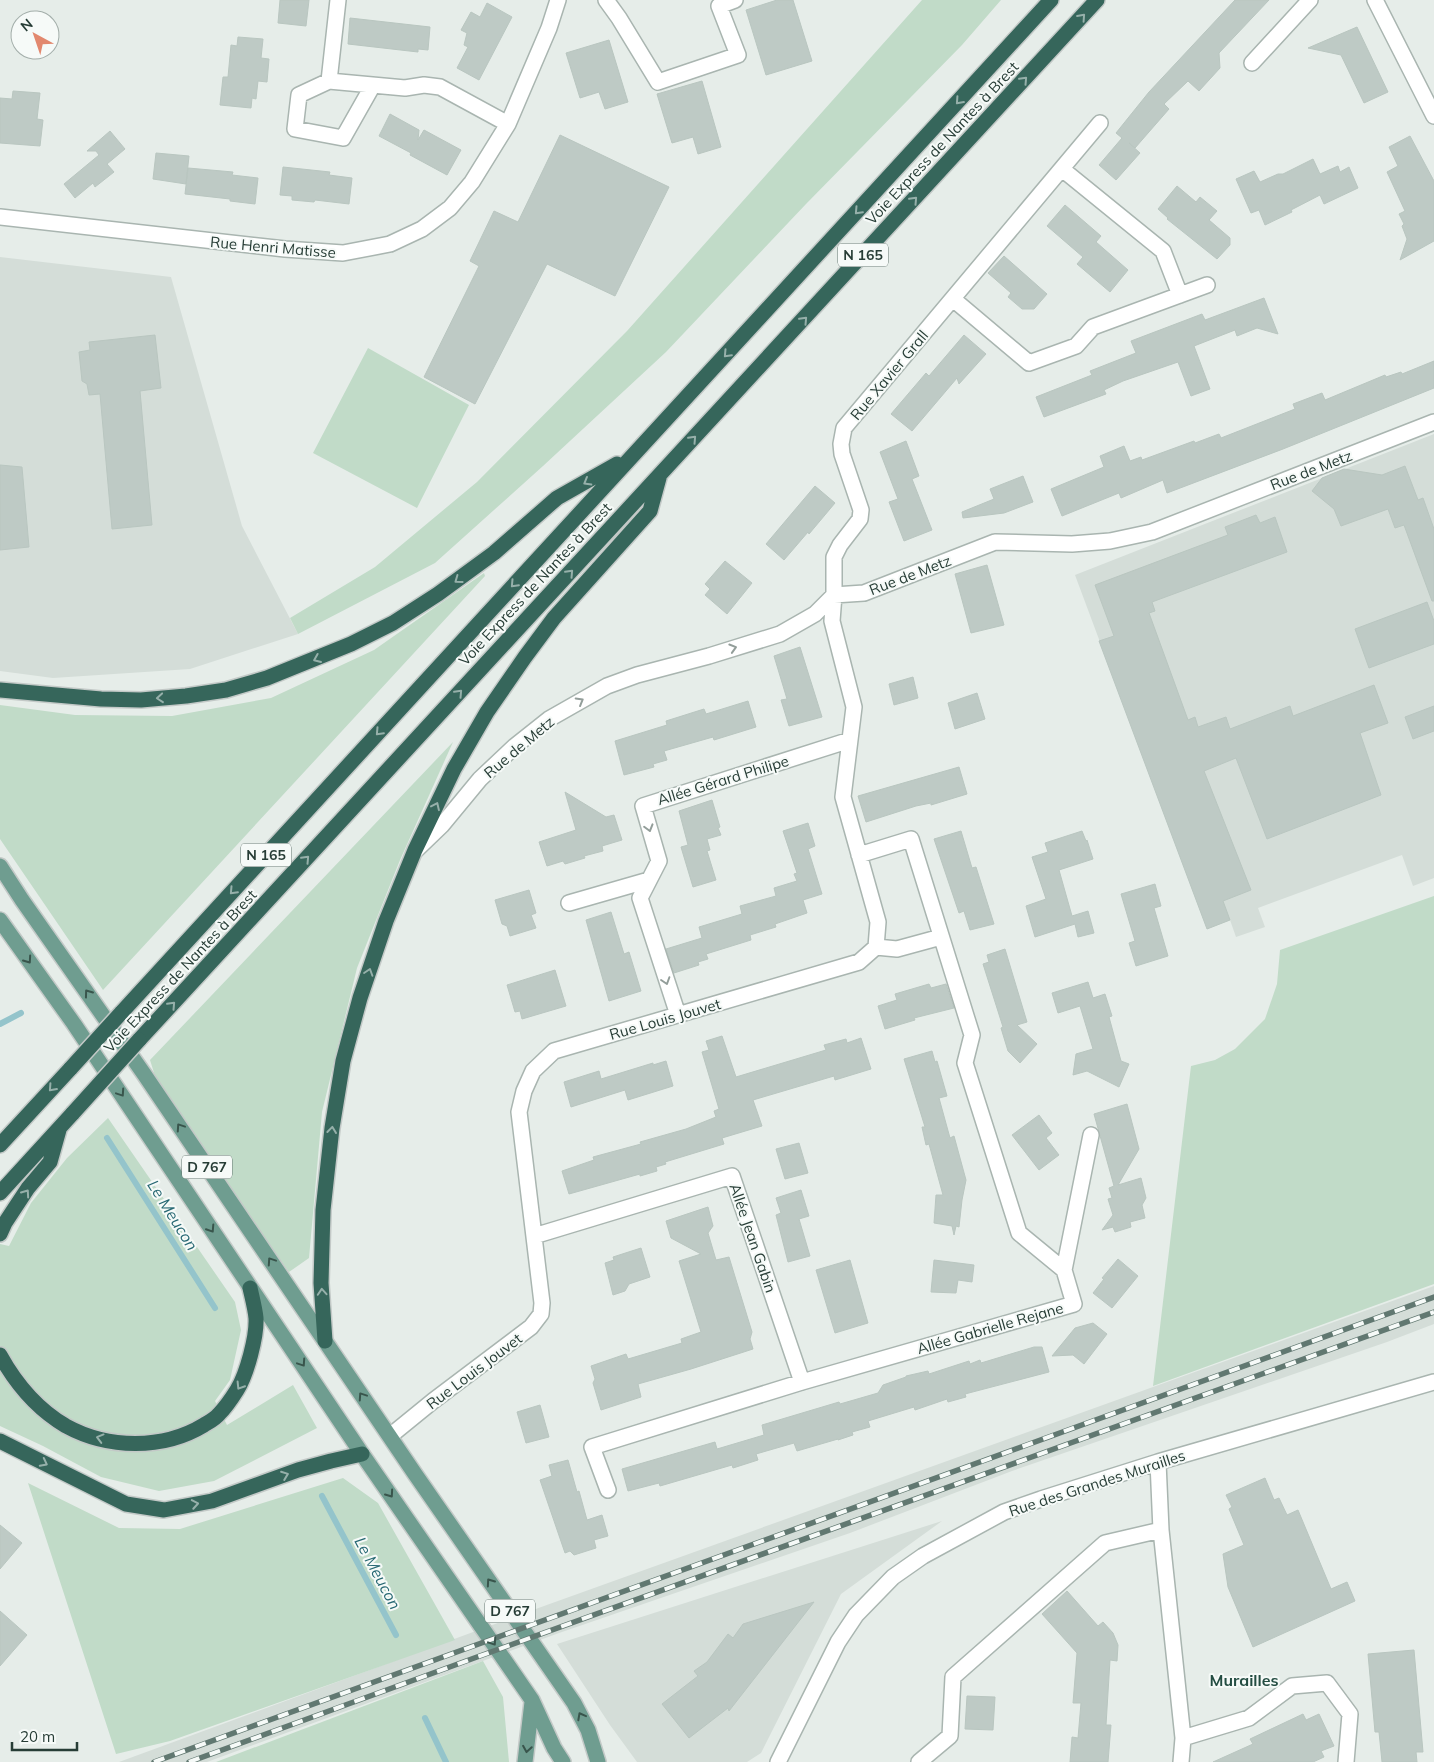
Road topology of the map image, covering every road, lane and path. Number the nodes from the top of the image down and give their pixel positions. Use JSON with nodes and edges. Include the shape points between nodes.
{"nodes":[{"id":1,"x":338,"y":0,"type":"edge"},
{"id":2,"x":558,"y":0,"type":"edge"},
{"id":3,"x":606,"y":0,"type":"edge"},
{"id":4,"x":735,"y":0,"type":"edge"},
{"id":5,"x":1051,"y":0,"type":"edge"},
{"id":6,"x":1097,"y":0,"type":"edge"},
{"id":7,"x":1310,"y":0,"type":"edge"},
{"id":8,"x":1374,"y":0,"type":"edge"},
{"id":9,"x":1252,"y":63,"type":"dead end"},
{"id":10,"x":329,"y":81,"type":"junction"},
{"id":11,"x":373,"y":85,"type":"junction"},
{"id":12,"x":1434,"y":116,"type":"edge"},
{"id":13,"x":1100,"y":123,"type":"dead end"},
{"id":14,"x":508,"y":124,"type":"junction"},
{"id":15,"x":1062,"y":169,"type":"junction"},
{"id":16,"x":0,"y":217,"type":"edge"},
{"id":17,"x":1207,"y":285,"type":"dead end"},
{"id":18,"x":1180,"y":295,"type":"junction"},
{"id":19,"x":953,"y":299,"type":"junction"},
{"id":20,"x":1434,"y":422,"type":"edge"},
{"id":21,"x":629,"y":458,"type":"junction"},
{"id":22,"x":660,"y":475,"type":"junction"},
{"id":23,"x":834,"y":595,"type":"junction"},
{"id":24,"x":0,"y":690,"type":"edge"},
{"id":25,"x":850,"y":740,"type":"junction"},
{"id":26,"x":415,"y":850,"type":"junction"},
{"id":27,"x":860,"y":855,"type":"junction"},
{"id":28,"x":0,"y":866,"type":"edge"},
{"id":29,"x":0,"y":873,"type":"edge"},
{"id":30,"x":649,"y":880,"type":"junction"},
{"id":31,"x":22,"y":900,"type":"junction"},
{"id":32,"x":569,"y":903,"type":"dead end"},
{"id":33,"x":0,"y":920,"type":"edge"},
{"id":34,"x":941,"y":937,"type":"junction"},
{"id":35,"x":876,"y":947,"type":"junction"},
{"id":36,"x":678,"y":1015,"type":"junction"},
{"id":37,"x":59,"y":1130,"type":"junction"},
{"id":38,"x":1091,"y":1135,"type":"dead end"},
{"id":39,"x":0,"y":1145,"type":"edge"},
{"id":40,"x":0,"y":1193,"type":"edge"},
{"id":41,"x":0,"y":1234,"type":"edge"},
{"id":42,"x":534,"y":1236,"type":"junction"},
{"id":43,"x":1064,"y":1270,"type":"junction"},
{"id":44,"x":250,"y":1288,"type":"junction"},
{"id":45,"x":326,"y":1341,"type":"junction"},
{"id":46,"x":0,"y":1355,"type":"edge"},
{"id":47,"x":802,"y":1382,"type":"junction"},
{"id":48,"x":1434,"y":1382,"type":"edge"},
{"id":49,"x":390,"y":1436,"type":"junction"},
{"id":50,"x":0,"y":1441,"type":"edge"},
{"id":51,"x":362,"y":1454,"type":"junction"},
{"id":52,"x":1158,"y":1462,"type":"junction"},
{"id":53,"x":608,"y":1490,"type":"dead end"},
{"id":54,"x":1161,"y":1530,"type":"junction"},
{"id":55,"x":532,"y":1700,"type":"junction"},
{"id":56,"x":1183,"y":1738,"type":"junction"},
{"id":57,"x":554,"y":1755,"type":"edge"},
{"id":58,"x":778,"y":1761,"type":"edge"},
{"id":59,"x":525,"y":1762,"type":"edge"},
{"id":60,"x":563,"y":1762,"type":"edge"},
{"id":61,"x":598,"y":1762,"type":"edge"},
{"id":62,"x":919,"y":1762,"type":"edge"},
{"id":63,"x":1181,"y":1762,"type":"edge"},
{"id":64,"x":1346,"y":1762,"type":"edge"}],
"edges":[{"from":1,"to":10,"type":"street"},
{"from":2,"to":14,"type":"street","name":"Rue Henri Matisse"},
{"from":3,"to":4,"type":"street","via":[[658,82],[738,55],[719,6]]},
{"from":5,"to":21,"type":"highway","name":"Voie Express de Nantes à Brest","number":"N 165","one_way":true},
{"from":22,"to":6,"type":"highway","name":"Voie Express de Nantes à Brest","number":"N 165","one_way":true},
{"from":7,"to":9,"type":"street"},
{"from":8,"to":12,"type":"street"},
{"from":10,"to":11,"type":"street"},
{"from":10,"to":11,"type":"street","via":[[298,95],[295,129],[343,138]]},
{"from":11,"to":14,"type":"street","via":[[440,87]]},
{"from":13,"to":15,"type":"street","name":"Rue Xavier Grall"},
{"from":14,"to":16,"type":"street","name":"Rue Henri Matisse","via":[[472,182],[450,208],[422,228],[390,244],[343,253]]},
{"from":15,"to":18,"type":"street","via":[[1163,251]]},
{"from":15,"to":19,"type":"street","name":"Rue Xavier Grall"},
{"from":17,"to":18,"type":"street"},
{"from":18,"to":19,"type":"street","via":[[1093,327],[1076,346],[1029,363]]},
{"from":19,"to":23,"type":"street","name":"Rue Xavier Grall","via":[[844,428],[842,454],[861,510],[860,519],[834,557]]},
{"from":20,"to":23,"type":"street","name":"Rue de Metz","via":[[1152,532],[1110,541],[1072,544],[995,542],[864,593]]},
{"from":21,"to":24,"type":"highway","one_way":true,"via":[[557,498],[494,554],[394,623],[352,644],[267,678],[226,690],[141,700],[100,700]]},
{"from":21,"to":39,"type":"highway","name":"Voie Express de Nantes à Brest","number":"N 165","one_way":true,"bridge":true},
{"from":26,"to":22,"type":"highway","one_way":true,"via":[[454,769],[487,712],[554,618],[650,511]]},
{"from":37,"to":22,"type":"highway","name":"Voie Express de Nantes à Brest","number":"N 165","one_way":true,"bridge":true},
{"from":23,"to":25,"type":"street","via":[[832,621],[854,707]]},
{"from":26,"to":23,"type":"street","name":"Rue de Metz","one_way":true,"via":[[442,825],[480,779],[549,719],[608,686],[637,675],[780,634],[815,614]]},
{"from":25,"to":27,"type":"street","via":[[843,797]]},
{"from":25,"to":30,"type":"street","name":"Allée Gérard Philipe","one_way":true,"via":[[643,806],[659,861]]},
{"from":45,"to":26,"type":"highway","one_way":true,"via":[[321,1283],[323,1210],[343,1061],[386,921]]},
{"from":27,"to":34,"type":"street","via":[[911,840]]},
{"from":27,"to":35,"type":"street","via":[[878,922]]},
{"from":28,"to":31,"type":"main road"},
{"from":29,"to":31,"type":"main road","number":"D 767"},
{"from":30,"to":32,"type":"street"},
{"from":30,"to":36,"type":"street","name":"Allée Gérard Philipe","one_way":true,"via":[[640,898]]},
{"from":45,"to":31,"type":"main road","number":"D 767","one_way":true},
{"from":33,"to":44,"type":"main road","number":"D 767","one_way":true,"via":[[125,1098]]},
{"from":34,"to":35,"type":"street","via":[[897,949]]},
{"from":34,"to":43,"type":"street","via":[[972,1035],[965,1063],[1019,1233]]},
{"from":35,"to":36,"type":"street","name":"Rue Louis Jouvet","via":[[858,962]]},
{"from":36,"to":42,"type":"street","name":"Rue Louis Jouvet","via":[[554,1051],[533,1071],[519,1112]]},
{"from":37,"to":40,"type":"highway","name":"Voie Express de Nantes à Brest","number":"N 165"},
{"from":41,"to":37,"type":"highway","one_way":true,"via":[[28,1188],[50,1162]]},
{"from":38,"to":43,"type":"street"},
{"from":42,"to":47,"type":"street","name":"Allée Jean Gabin","via":[[732,1176]]},
{"from":42,"to":49,"type":"street","name":"Rue Louis Jouvet","via":[[542,1303],[541,1314],[531,1328]]},
{"from":43,"to":47,"type":"street","name":"Allée Gabrielle Rejane","via":[[1074,1304]]},
{"from":44,"to":46,"type":"highway","one_way":true,"via":[[256,1319],[244,1378],[218,1416],[179,1438],[154,1444],[130,1443],[106,1440],[66,1426],[26,1394]]},
{"from":44,"to":51,"type":"main road","number":"D 767","one_way":true},
{"from":49,"to":45,"type":"main road","number":"D 767","one_way":true},
{"from":47,"to":53,"type":"street","name":"Allée Gabrielle Rejane","via":[[592,1447]]},
{"from":48,"to":52,"type":"street","name":"Rue des Grandes Murailles"},
{"from":61,"to":49,"type":"main road","number":"D 767","one_way":true,"via":[[588,1730],[574,1703]]},
{"from":50,"to":51,"type":"highway","one_way":true,"via":[[126,1504],[164,1510],[212,1501],[298,1470]]},
{"from":51,"to":55,"type":"main road","number":"D 767","one_way":true},
{"from":52,"to":54,"type":"street"},
{"from":52,"to":58,"type":"street","name":"Rue des Grandes Murailles","via":[[1004,1512],[923,1556],[893,1577],[856,1615],[838,1642]]},
{"from":54,"to":56,"type":"street"},
{"from":54,"to":62,"type":"street","via":[[1105,1543],[953,1677],[950,1736]]},
{"from":55,"to":57,"type":"main road","number":"D 767"},
{"from":55,"to":59,"type":"main road","one_way":true},
{"from":56,"to":63,"type":"street"},
{"from":56,"to":64,"type":"street","via":[[1249,1718],[1292,1686],[1327,1683],[1350,1714]]},
{"from":57,"to":60,"type":"main road","number":"D 767"}]}
